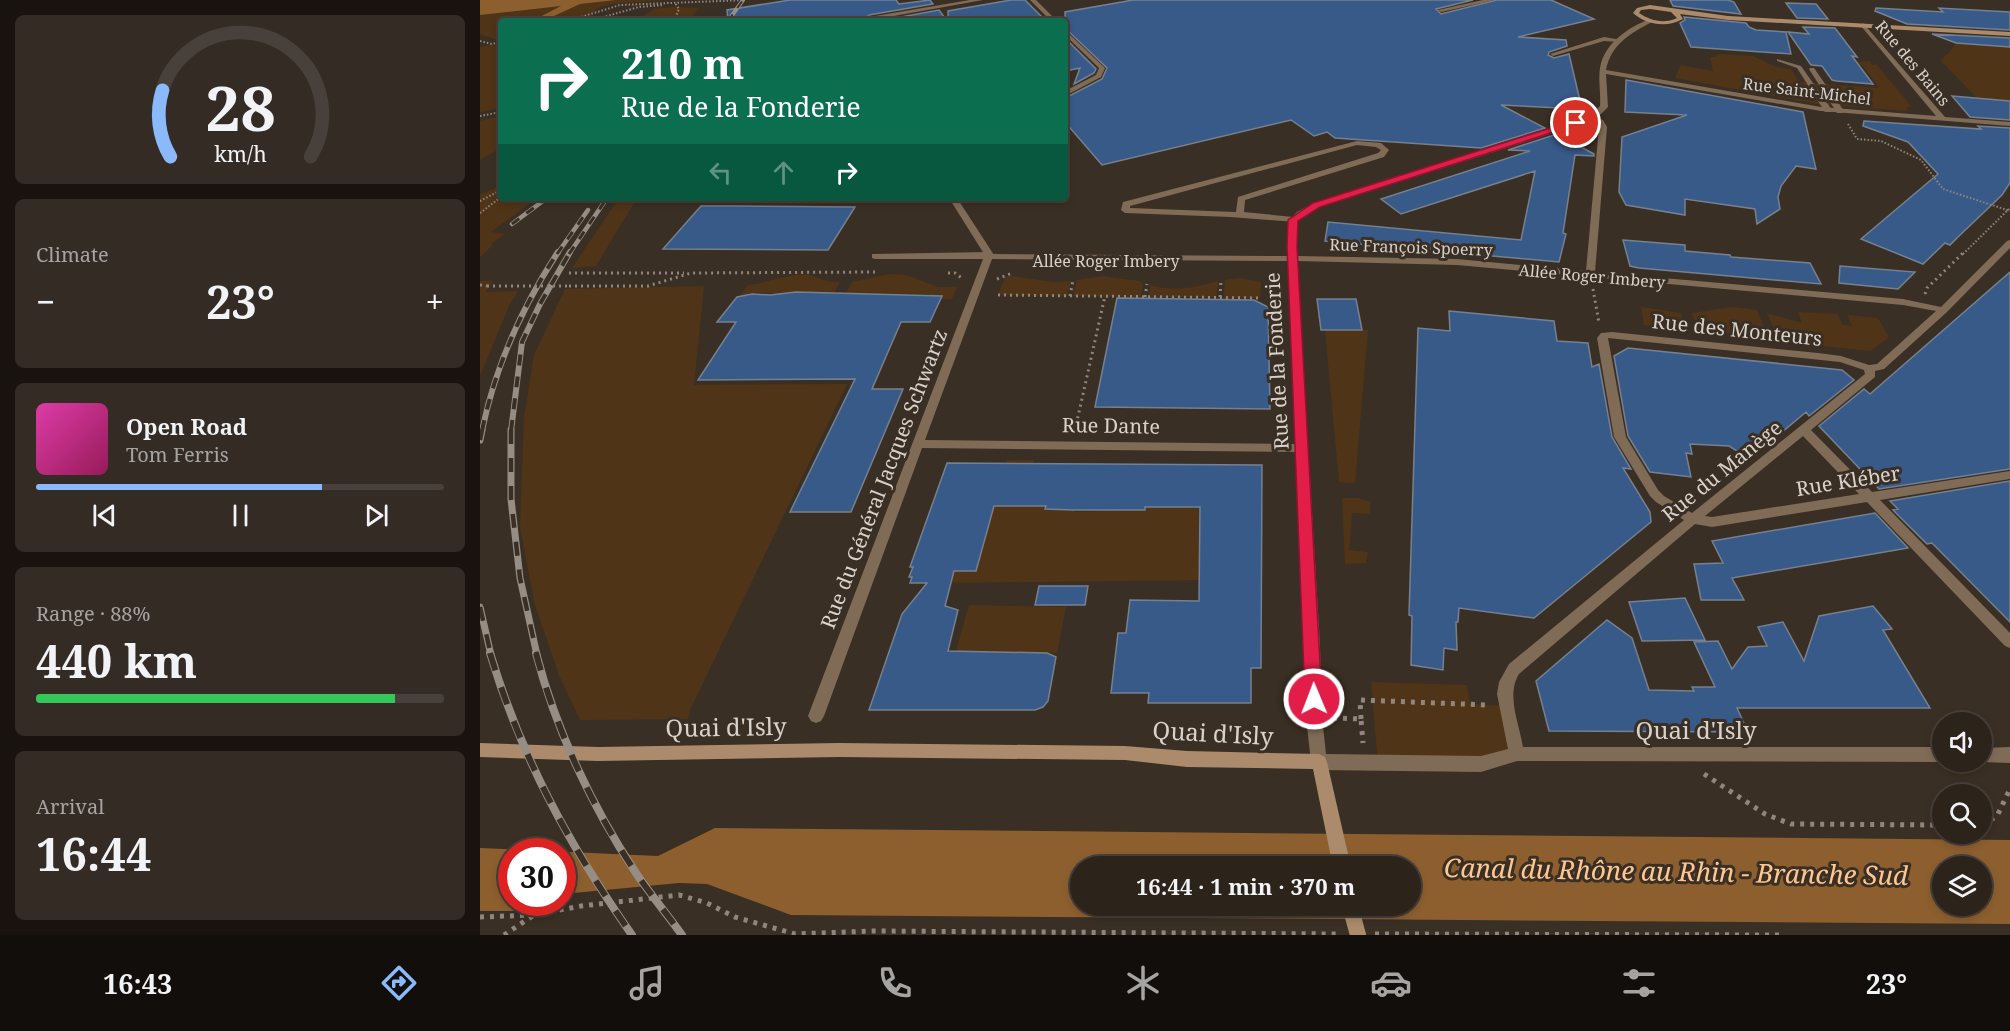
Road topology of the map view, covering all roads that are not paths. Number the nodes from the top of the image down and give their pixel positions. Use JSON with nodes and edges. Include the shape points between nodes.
{"nodes":[{"id":1,"x":980,"y":0,"type":"edge"},
{"id":2,"x":1033,"y":0,"type":"edge"},
{"id":3,"x":1492,"y":0,"type":"edge"},
{"id":4,"x":1441,"y":10,"type":"dead end"},
{"id":5,"x":1673,"y":11,"type":"junction"},
{"id":6,"x":875,"y":18,"type":"edge"},
{"id":7,"x":1051,"y":18,"type":"edge"},
{"id":8,"x":1728,"y":18,"type":"junction"},
{"id":9,"x":1679,"y":20,"type":"junction"},
{"id":10,"x":1650,"y":21,"type":"junction"},
{"id":11,"x":1863,"y":25,"type":"junction"},
{"id":12,"x":2010,"y":34,"type":"edge"},
{"id":13,"x":1068,"y":35,"type":"edge"},
{"id":14,"x":1619,"y":40,"type":"junction"},
{"id":15,"x":1553,"y":54,"type":"dead end"},
{"id":16,"x":1779,"y":60,"type":"dead end"},
{"id":17,"x":1812,"y":69,"type":"dead end"},
{"id":18,"x":1603,"y":71,"type":"junction"},
{"id":19,"x":1068,"y":92,"type":"edge"},
{"id":20,"x":1828,"y":110,"type":"junction"},
{"id":21,"x":1840,"y":111,"type":"junction"},
{"id":22,"x":1592,"y":118,"type":"junction"},
{"id":23,"x":1942,"y":118,"type":"junction"},
{"id":24,"x":2010,"y":124,"type":"edge"},
{"id":25,"x":955,"y":201,"type":"edge"},
{"id":26,"x":1240,"y":216,"type":"junction"},
{"id":27,"x":1293,"y":220,"type":"junction"},
{"id":28,"x":2010,"y":243,"type":"edge"},
{"id":29,"x":989,"y":255,"type":"junction"},
{"id":30,"x":875,"y":256,"type":"dead end"},
{"id":31,"x":1293,"y":258,"type":"junction"},
{"id":32,"x":1590,"y":274,"type":"junction"},
{"id":33,"x":1943,"y":310,"type":"junction"},
{"id":34,"x":1869,"y":368,"type":"junction"},
{"id":35,"x":1804,"y":430,"type":"junction"},
{"id":36,"x":920,"y":444,"type":"junction"},
{"id":37,"x":1302,"y":448,"type":"junction"},
{"id":38,"x":2010,"y":475,"type":"edge"},
{"id":39,"x":1869,"y":497,"type":"junction"},
{"id":40,"x":1693,"y":519,"type":"junction"},
{"id":41,"x":2010,"y":642,"type":"edge"},
{"id":42,"x":816,"y":716,"type":"dead end"},
{"id":43,"x":480,"y":750,"type":"edge"},
{"id":44,"x":1517,"y":754,"type":"junction"},
{"id":45,"x":1932,"y":755,"type":"edge"},
{"id":46,"x":1992,"y":755,"type":"edge"},
{"id":47,"x":2010,"y":755,"type":"edge"},
{"id":48,"x":1319,"y":762,"type":"junction"},
{"id":49,"x":1340,"y":856,"type":"edge"},
{"id":50,"x":1353,"y":916,"type":"edge"},
{"id":51,"x":1358,"y":934,"type":"edge"}],
"edges":[{"from":1,"to":6,"type":"street"},
{"from":2,"to":7,"type":"street"},
{"from":3,"to":4,"type":"street"},
{"from":5,"to":8,"type":"street"},
{"from":5,"to":9,"type":"street","via":[[1680,15]]},
{"from":5,"to":10,"type":"street","via":[[1641,6],[1636,14]]},
{"from":8,"to":9,"type":"street"},
{"from":8,"to":11,"type":"street"},
{"from":9,"to":10,"type":"street"},
{"from":10,"to":14,"type":"street"},
{"from":11,"to":12,"type":"street"},
{"from":11,"to":23,"type":"street","name":"Rue des Bains"},
{"from":13,"to":19,"type":"street","via":[[1102,68],[1099,76]]},
{"from":14,"to":15,"type":"street","via":[[1604,39]]},
{"from":14,"to":18,"type":"street","via":[[1606,57]]},
{"from":16,"to":20,"type":"street","via":[[1800,67]]},
{"from":17,"to":21,"type":"street"},
{"from":18,"to":20,"type":"street","name":"Rue Saint-Michel"},
{"from":18,"to":22,"type":"street","via":[[1604,107]]},
{"from":20,"to":21,"type":"street","name":"Rue Saint-Michel"},
{"from":21,"to":23,"type":"street","name":"Rue Saint-Michel"},
{"from":22,"to":27,"type":"street","via":[[1317,205]]},
{"from":22,"to":32,"type":"street","via":[[1603,127]]},
{"from":23,"to":24,"type":"street","name":"Rue Saint-Michel"},
{"from":25,"to":29,"type":"street"},
{"from":26,"to":26,"type":"street","via":[[1125,210],[1126,204],[1357,143],[1378,145],[1385,150],[1381,155],[1241,199]]},
{"from":26,"to":27,"type":"street"},
{"from":27,"to":31,"type":"street","name":"Rue de la Fonderie"},
{"from":28,"to":33,"type":"street","name":"Rue du Manège"},
{"from":29,"to":30,"type":"street","name":"Rue François Spoerry"},
{"from":29,"to":31,"type":"street","name":"Rue François Spoerry"},
{"from":29,"to":36,"type":"street","name":"Rue du Général Jacques Schwartz"},
{"from":31,"to":32,"type":"street","name":"Rue François Spoerry","via":[[1457,262]]},
{"from":31,"to":37,"type":"street","name":"Rue de la Fonderie"},
{"from":32,"to":33,"type":"street","name":"Rue François Spoerry","via":[[1903,302]]},
{"from":33,"to":34,"type":"street","name":"Rue du Manège","via":[[1880,367]]},
{"from":34,"to":35,"type":"street","name":"Rue du Manège","via":[[1871,375]]},
{"from":34,"to":40,"type":"street","name":"Rue des Monteurs","via":[[1818,356],[1608,334],[1602,338],[1620,437],[1654,494]]},
{"from":35,"to":39,"type":"street"},
{"from":35,"to":40,"type":"street","name":"Rue du Manège"},
{"from":36,"to":37,"type":"street","name":"Rue Dante"},
{"from":36,"to":42,"type":"street","name":"Rue du Général Jacques Schwartz"},
{"from":37,"to":48,"type":"street","name":"Rue de la Fonderie"},
{"from":38,"to":39,"type":"street","name":"Rue Kléber"},
{"from":39,"to":40,"type":"street","name":"Rue Kléber","via":[[1712,522]]},
{"from":39,"to":41,"type":"street"},
{"from":40,"to":44,"type":"street","name":"Rue du Manège","via":[[1514,669],[1506,682]]},
{"from":43,"to":48,"type":"street","name":"Quai d'Isly","via":[[598,754],[839,750],[1125,753],[1187,759]]},
{"from":44,"to":45,"type":"street","name":"Quai d'Isly"},
{"from":44,"to":48,"type":"street","name":"Quai d'Isly","via":[[1481,764]]},
{"from":46,"to":47,"type":"street"},
{"from":48,"to":49,"type":"street","name":"Rue de la Fonderie"},
{"from":50,"to":51,"type":"street","bridge":true}]}
